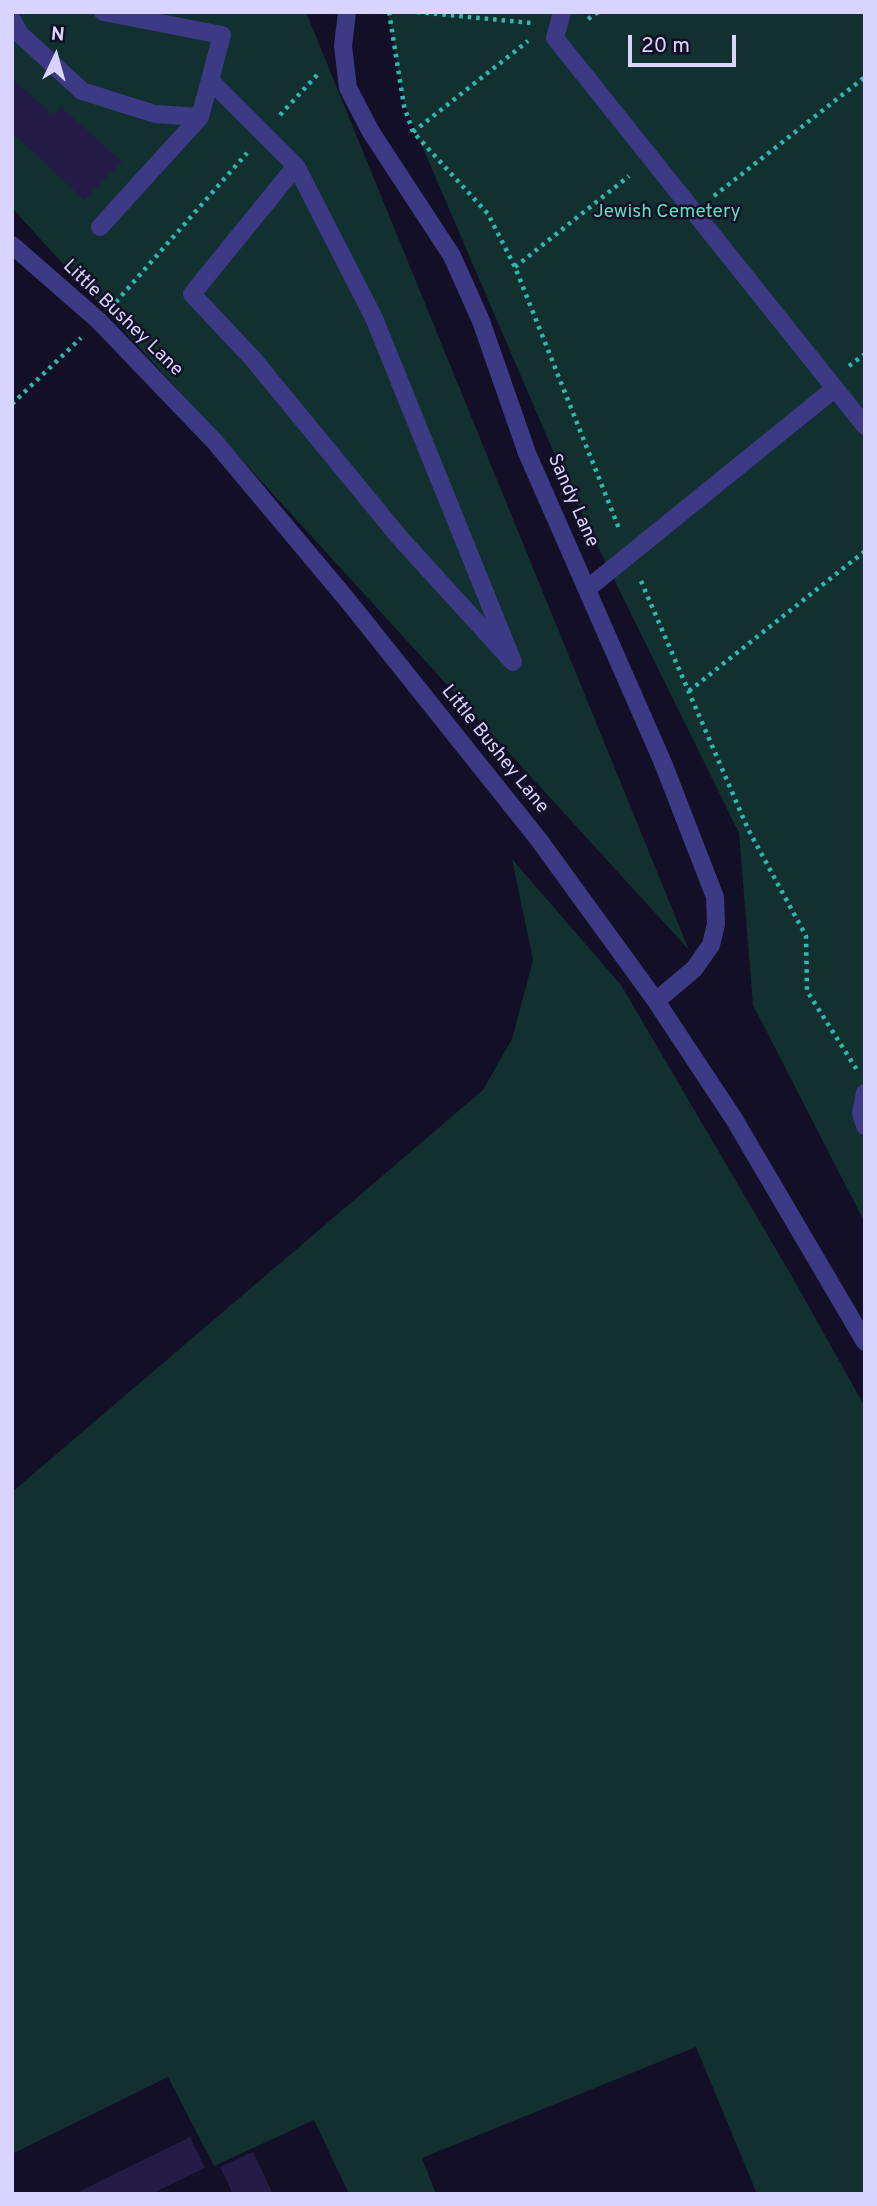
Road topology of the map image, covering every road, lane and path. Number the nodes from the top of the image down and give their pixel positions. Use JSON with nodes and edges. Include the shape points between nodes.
{"nodes":[{"id":1,"x":103,"y":12,"type":"edge"},
{"id":2,"x":347,"y":12,"type":"edge"},
{"id":3,"x":389,"y":12,"type":"edge"},
{"id":4,"x":417,"y":12,"type":"edge"},
{"id":5,"x":12,"y":20,"type":"edge"},
{"id":6,"x":559,"y":25,"type":"edge"},
{"id":7,"x":344,"y":46,"type":"junction"},
{"id":8,"x":865,"y":77,"type":"edge"},
{"id":9,"x":209,"y":80,"type":"junction"},
{"id":10,"x":200,"y":117,"type":"junction"},
{"id":11,"x":413,"y":132,"type":"junction"},
{"id":12,"x":264,"y":134,"type":"junction"},
{"id":13,"x":650,"y":159,"type":"junction"},
{"id":14,"x":296,"y":166,"type":"junction"},
{"id":15,"x":695,"y":211,"type":"junction"},
{"id":16,"x":100,"y":227,"type":"dead end"},
{"id":17,"x":12,"y":245,"type":"edge"},
{"id":18,"x":515,"y":267,"type":"junction"},
{"id":19,"x":99,"y":321,"type":"junction"},
{"id":20,"x":834,"y":389,"type":"junction"},
{"id":21,"x":12,"y":404,"type":"edge"},
{"id":22,"x":865,"y":426,"type":"edge"},
{"id":23,"x":865,"y":551,"type":"edge"},
{"id":24,"x":629,"y":554,"type":"junction"},
{"id":25,"x":587,"y":589,"type":"junction"},
{"id":26,"x":690,"y":691,"type":"junction"},
{"id":27,"x":656,"y":1001,"type":"junction"},
{"id":28,"x":858,"y":1072,"type":"dead end"},
{"id":29,"x":865,"y":1093,"type":"edge"},
{"id":30,"x":865,"y":1126,"type":"edge"},
{"id":31,"x":865,"y":1342,"type":"edge"}],
"edges":[{"from":1,"to":9,"type":"street","via":[[222,34]]},
{"from":2,"to":7,"type":"street","name":"Sandy Lane"},
{"from":3,"to":11,"type":"path","via":[[404,107]]},
{"from":4,"to":6,"type":"path"},
{"from":5,"to":10,"type":"street","via":[[20,34],[82,91],[155,114]]},
{"from":6,"to":11,"type":"path","via":[[531,38]]},
{"from":6,"to":13,"type":"street"},
{"from":7,"to":12,"type":"path"},
{"from":7,"to":25,"type":"street","name":"Sandy Lane","via":[[348,88],[371,132],[452,256],[481,321],[527,453]]},
{"from":8,"to":15,"type":"path"},
{"from":9,"to":10,"type":"street"},
{"from":9,"to":12,"type":"street"},
{"from":10,"to":16,"type":"street"},
{"from":11,"to":18,"type":"path","via":[[488,214]]},
{"from":12,"to":14,"type":"street"},
{"from":12,"to":19,"type":"path"},
{"from":13,"to":15,"type":"street"},
{"from":13,"to":18,"type":"path"},
{"from":14,"to":14,"type":"street","via":[[374,318],[513,662],[400,538],[253,359],[192,294]]},
{"from":15,"to":20,"type":"street"},
{"from":17,"to":19,"type":"street","name":"Little Bushey Lane"},
{"from":18,"to":24,"type":"path"},
{"from":19,"to":21,"type":"path"},
{"from":19,"to":27,"type":"street","name":"Little Bushey Lane","via":[[215,442],[349,603],[539,840]]},
{"from":20,"to":22,"type":"street"},
{"from":20,"to":24,"type":"street"},
{"from":23,"to":26,"type":"path"},
{"from":24,"to":25,"type":"street"},
{"from":24,"to":26,"type":"path"},
{"from":25,"to":27,"type":"street","name":"Sandy Lane","via":[[715,897],[711,945],[694,969]]},
{"from":26,"to":28,"type":"path","via":[[748,829],[806,936],[807,991]]},
{"from":27,"to":31,"type":"street","name":"Little Bushey Lane","via":[[734,1119]]},
{"from":29,"to":30,"type":"street","via":[[861,1114]]}]}
